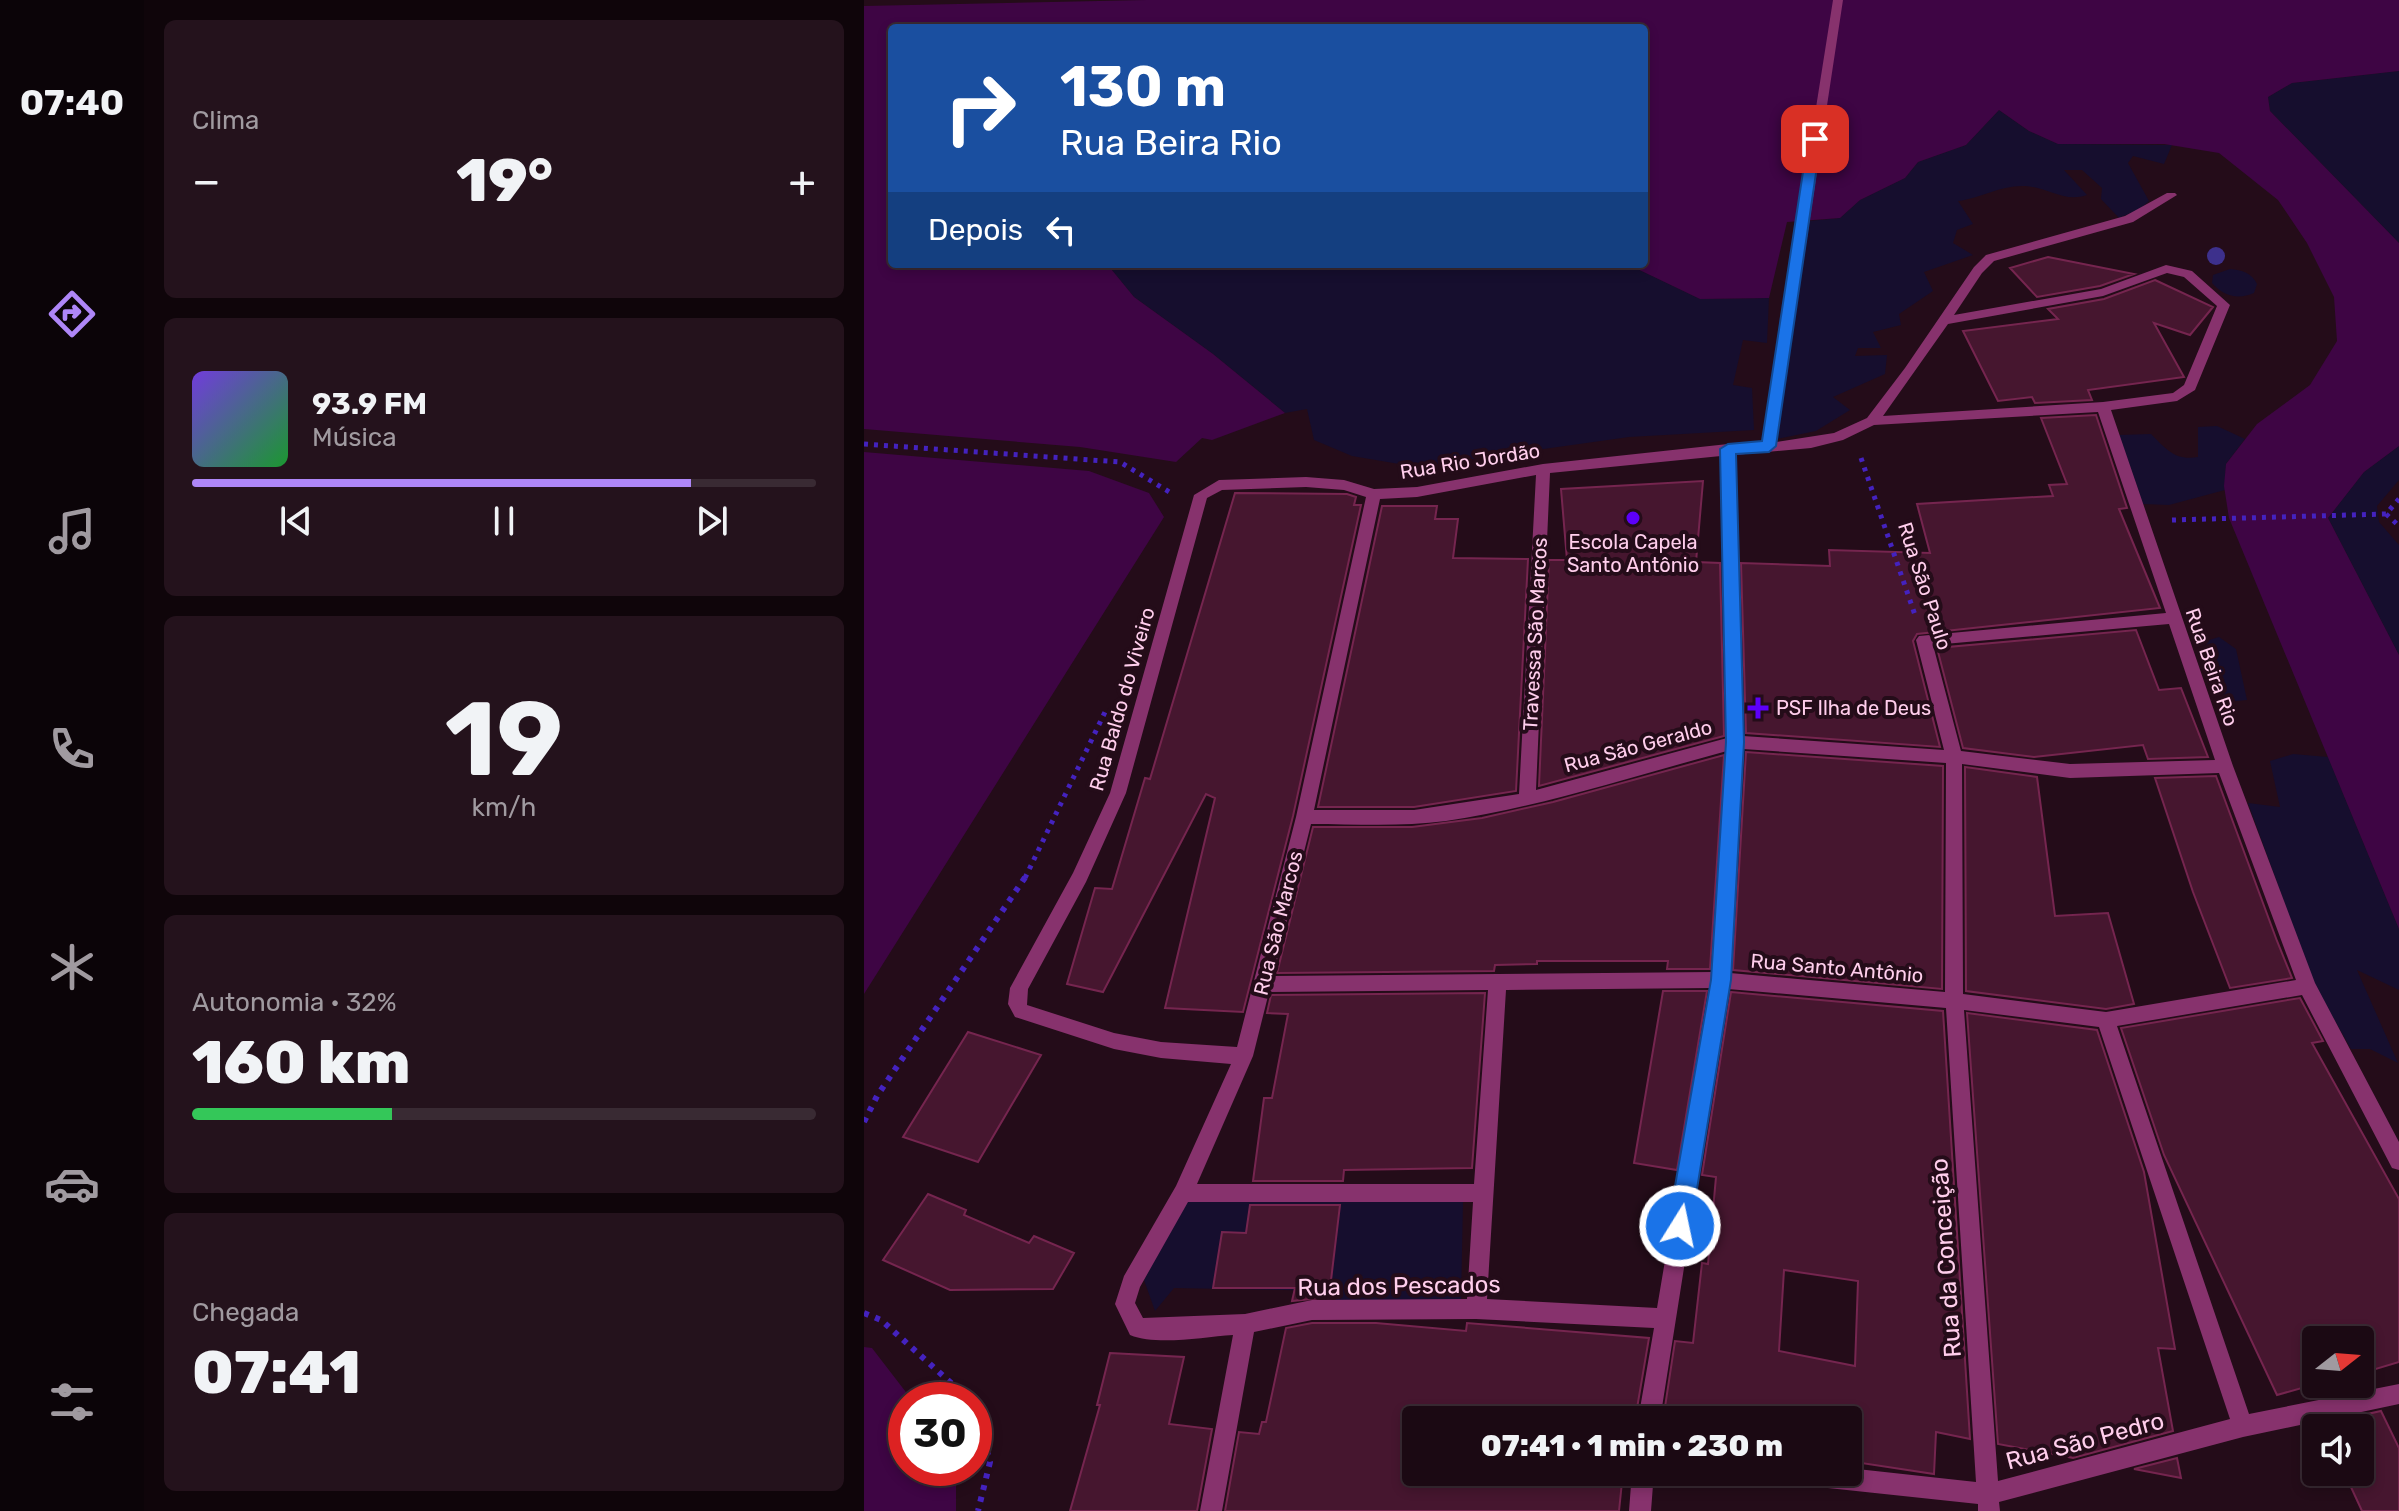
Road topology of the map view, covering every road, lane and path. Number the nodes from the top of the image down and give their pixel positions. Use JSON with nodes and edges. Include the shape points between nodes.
{"nodes":[{"id":1,"x":1838,"y":0,"type":"edge"},
{"id":2,"x":2171,"y":195,"type":"dead end"},
{"id":3,"x":1943,"y":321,"type":"junction"},
{"id":4,"x":2103,"y":407,"type":"junction"},
{"id":5,"x":1872,"y":421,"type":"junction"},
{"id":6,"x":1852,"y":430,"type":"junction"},
{"id":7,"x":1769,"y":442,"type":"junction"},
{"id":8,"x":864,"y":444,"type":"edge"},
{"id":9,"x":1728,"y":449,"type":"junction"},
{"id":10,"x":1543,"y":469,"type":"junction"},
{"id":11,"x":1219,"y":485,"type":"joint"},
{"id":12,"x":1374,"y":494,"type":"junction"},
{"id":13,"x":1180,"y":499,"type":"dead end"},
{"id":14,"x":2399,"y":499,"type":"edge"},
{"id":15,"x":2386,"y":514,"type":"junction"},
{"id":16,"x":2215,"y":518,"type":"dead end"},
{"id":17,"x":2399,"y":526,"type":"edge"},
{"id":18,"x":2175,"y":618,"type":"junction"},
{"id":19,"x":1924,"y":640,"type":"junction"},
{"id":20,"x":1112,"y":697,"type":"dead end"},
{"id":21,"x":1735,"y":742,"type":"junction"},
{"id":22,"x":1954,"y":757,"type":"junction"},
{"id":23,"x":2225,"y":766,"type":"junction"},
{"id":24,"x":1527,"y":799,"type":"junction"},
{"id":25,"x":1304,"y":817,"type":"junction"},
{"id":26,"x":1721,"y":980,"type":"junction"},
{"id":27,"x":1263,"y":984,"type":"junction"},
{"id":28,"x":1497,"y":984,"type":"junction"},
{"id":29,"x":2307,"y":986,"type":"junction"},
{"id":30,"x":1954,"y":1001,"type":"junction"},
{"id":31,"x":2106,"y":1020,"type":"junction"},
{"id":32,"x":1244,"y":1056,"type":"junction"},
{"id":33,"x":864,"y":1122,"type":"edge"},
{"id":34,"x":2399,"y":1161,"type":"edge"},
{"id":35,"x":1183,"y":1193,"type":"junction"},
{"id":36,"x":1485,"y":1193,"type":"junction"},
{"id":37,"x":1476,"y":1309,"type":"junction"},
{"id":38,"x":864,"y":1313,"type":"edge"},
{"id":39,"x":1664,"y":1318,"type":"junction"},
{"id":40,"x":1245,"y":1324,"type":"junction"},
{"id":41,"x":1137,"y":1328,"type":"joint"},
{"id":42,"x":950,"y":1382,"type":"edge"},
{"id":43,"x":2399,"y":1394,"type":"edge"},
{"id":44,"x":1651,"y":1406,"type":"edge"},
{"id":45,"x":2243,"y":1426,"type":"junction"},
{"id":46,"x":1862,"y":1484,"type":"edge"},
{"id":47,"x":984,"y":1486,"type":"edge"},
{"id":48,"x":1642,"y":1486,"type":"edge"},
{"id":49,"x":1988,"y":1502,"type":"edge"},
{"id":50,"x":978,"y":1511,"type":"edge"},
{"id":51,"x":1211,"y":1511,"type":"edge"},
{"id":52,"x":1640,"y":1511,"type":"edge"}],
"edges":[{"from":1,"to":7,"type":"street"},
{"from":2,"to":3,"type":"street","via":[[2129,219],[1990,258]]},
{"from":3,"to":4,"type":"street","via":[[2103,292],[2166,269],[2188,274],[2224,305],[2190,387],[2177,397]]},
{"from":3,"to":5,"type":"street"},
{"from":4,"to":5,"type":"street"},
{"from":4,"to":18,"type":"street","name":"Rua Beira Rio"},
{"from":5,"to":6,"type":"street"},
{"from":6,"to":7,"type":"street","via":[[1811,443]]},
{"from":6,"to":19,"type":"path","name":"Rua São Paulo"},
{"from":7,"to":9,"type":"street"},
{"from":8,"to":13,"type":"path","via":[[1120,462]]},
{"from":9,"to":10,"type":"street","name":"Rua Rio Jordão"},
{"from":9,"to":21,"type":"street"},
{"from":10,"to":12,"type":"street","name":"Rua Rio Jordão","via":[[1449,488]]},
{"from":10,"to":24,"type":"street","name":"Travessa São Marcos"},
{"from":11,"to":12,"type":"street","name":"Rua Rio Jordão","via":[[1306,482]]},
{"from":11,"to":32,"type":"street","name":"Rua Baldo do Viveiro","via":[[1201,495],[1118,793],[1080,877],[1019,988],[1017,1004],[1021,1011],[1114,1041]]},
{"from":12,"to":25,"type":"street","name":"Rua São Marcos"},
{"from":14,"to":15,"type":"path"},
{"from":15,"to":16,"type":"path"},
{"from":15,"to":17,"type":"path"},
{"from":18,"to":19,"type":"street"},
{"from":18,"to":23,"type":"street","name":"Rua Beira Rio"},
{"from":19,"to":22,"type":"street","name":"Rua São Paulo"},
{"from":20,"to":33,"type":"path","via":[[1021,887]]},
{"from":21,"to":22,"type":"street","name":"Rua São Geraldo"},
{"from":21,"to":24,"type":"street","name":"Rua São Geraldo"},
{"from":21,"to":26,"type":"street"},
{"from":22,"to":23,"type":"street","name":"Rua São Geraldo","via":[[2070,771]]},
{"from":22,"to":30,"type":"street","name":"Rua São Paulo"},
{"from":23,"to":29,"type":"street","name":"Rua Beira Rio"},
{"from":24,"to":25,"type":"street","name":"Rua São Geraldo","via":[[1414,817]]},
{"from":25,"to":27,"type":"street","name":"Rua São Marcos"},
{"from":26,"to":28,"type":"street","name":"Rua Santo Antônio"},
{"from":26,"to":30,"type":"street","name":"Rua Santo Antônio"},
{"from":26,"to":39,"type":"street"},
{"from":27,"to":28,"type":"street","name":"Rua Santo Antônio"},
{"from":27,"to":32,"type":"street","name":"Rua São Marcos"},
{"from":28,"to":36,"type":"street"},
{"from":29,"to":31,"type":"street","name":"Rua Santo Antônio"},
{"from":29,"to":34,"type":"street","name":"Rua Beira Rio"},
{"from":30,"to":31,"type":"street","name":"Rua Santo Antônio"},
{"from":30,"to":49,"type":"street","name":"Rua da Conceição"},
{"from":31,"to":45,"type":"street"},
{"from":32,"to":35,"type":"street","name":"Rua São Marcos"},
{"from":35,"to":36,"type":"street"},
{"from":35,"to":41,"type":"street","name":"Rua São Marcos","via":[[1131,1283],[1125,1304]]},
{"from":36,"to":37,"type":"street"},
{"from":37,"to":39,"type":"street","name":"Rua dos Pescados"},
{"from":37,"to":40,"type":"street","name":"Rua dos Pescados","via":[[1312,1310]]},
{"from":38,"to":42,"type":"path","via":[[881,1320]]},
{"from":39,"to":44,"type":"street"},
{"from":40,"to":41,"type":"street","name":"Rua dos Pescados"},
{"from":40,"to":51,"type":"street"},
{"from":43,"to":45,"type":"street","name":"Rua São Pedro"},
{"from":45,"to":49,"type":"street","name":"Rua São Pedro"},
{"from":46,"to":49,"type":"street","name":"Rua São Pedro"},
{"from":47,"to":50,"type":"path"},
{"from":48,"to":52,"type":"street"}]}
